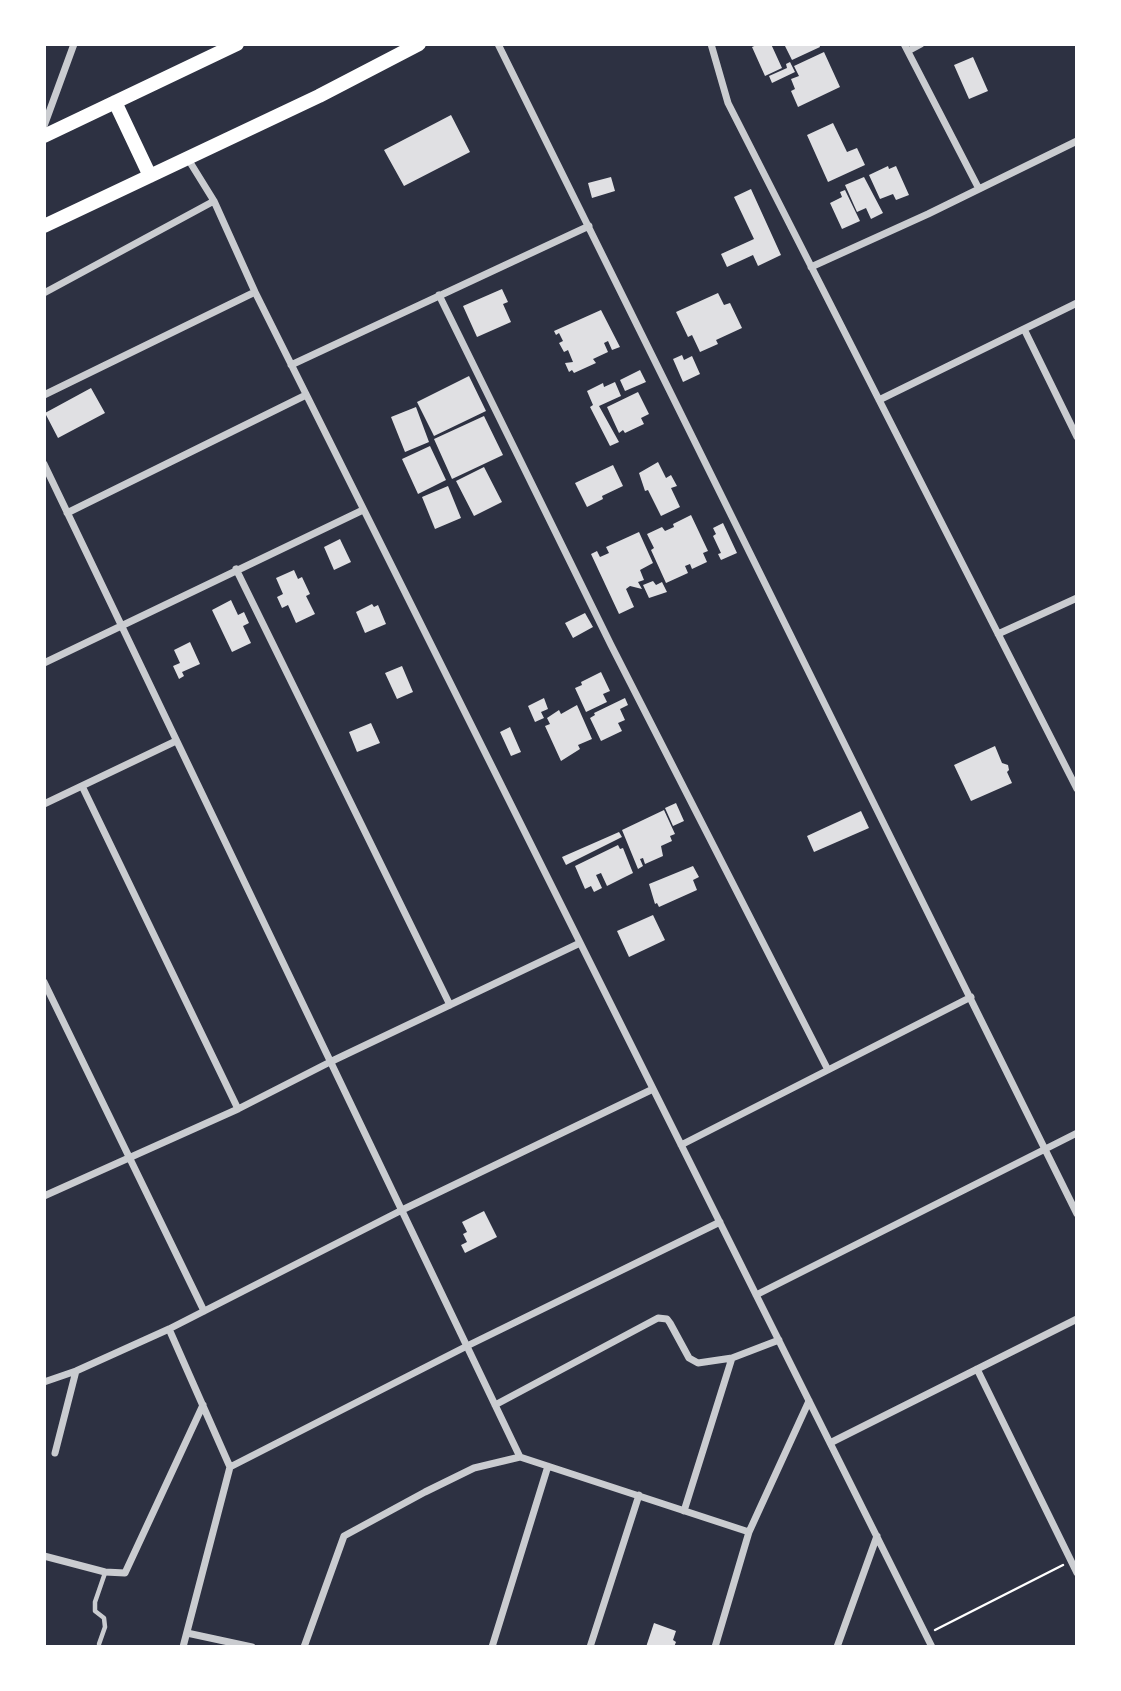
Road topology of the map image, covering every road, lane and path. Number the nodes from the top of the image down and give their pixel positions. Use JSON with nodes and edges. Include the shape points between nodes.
{"nodes":[{"id":1,"x":74,"y":44,"type":"edge"},
{"id":2,"x":237,"y":44,"type":"edge"},
{"id":3,"x":419,"y":44,"type":"edge"},
{"id":4,"x":498,"y":44,"type":"edge"},
{"id":5,"x":711,"y":44,"type":"edge"},
{"id":6,"x":921,"y":44,"type":"edge"},
{"id":7,"x":906,"y":47,"type":"edge"},
{"id":8,"x":115,"y":102,"type":"junction"},
{"id":9,"x":44,"y":126,"type":"edge"},
{"id":10,"x":44,"y":136,"type":"edge"},
{"id":11,"x":1077,"y":141,"type":"edge"},
{"id":12,"x":188,"y":159,"type":"junction"},
{"id":13,"x":150,"y":176,"type":"junction"},
{"id":14,"x":979,"y":189,"type":"junction"},
{"id":15,"x":214,"y":201,"type":"junction"},
{"id":16,"x":44,"y":226,"type":"edge"},
{"id":17,"x":589,"y":226,"type":"junction"},
{"id":18,"x":811,"y":267,"type":"junction"},
{"id":19,"x":254,"y":292,"type":"junction"},
{"id":20,"x":44,"y":293,"type":"edge"},
{"id":21,"x":439,"y":295,"type":"junction"},
{"id":22,"x":1077,"y":303,"type":"edge"},
{"id":23,"x":1024,"y":329,"type":"junction"},
{"id":24,"x":291,"y":365,"type":"junction"},
{"id":25,"x":44,"y":395,"type":"edge"},
{"id":26,"x":306,"y":395,"type":"junction"},
{"id":27,"x":879,"y":400,"type":"junction"},
{"id":28,"x":1077,"y":437,"type":"edge"},
{"id":29,"x":44,"y":464,"type":"edge"},
{"id":30,"x":363,"y":510,"type":"junction"},
{"id":31,"x":67,"y":513,"type":"junction"},
{"id":32,"x":236,"y":569,"type":"junction"},
{"id":33,"x":1077,"y":598,"type":"edge"},
{"id":34,"x":121,"y":624,"type":"junction"},
{"id":35,"x":998,"y":634,"type":"junction"},
{"id":36,"x":44,"y":663,"type":"edge"},
{"id":37,"x":176,"y":741,"type":"junction"},
{"id":38,"x":82,"y":786,"type":"junction"},
{"id":39,"x":1077,"y":789,"type":"edge"},
{"id":40,"x":44,"y":804,"type":"edge"},
{"id":41,"x":580,"y":943,"type":"junction"},
{"id":42,"x":44,"y":982,"type":"edge"},
{"id":43,"x":971,"y":997,"type":"junction"},
{"id":44,"x":450,"y":1005,"type":"junction"},
{"id":45,"x":330,"y":1062,"type":"junction"},
{"id":46,"x":828,"y":1070,"type":"junction"},
{"id":47,"x":653,"y":1089,"type":"junction"},
{"id":48,"x":238,"y":1108,"type":"junction"},
{"id":49,"x":1077,"y":1133,"type":"edge"},
{"id":50,"x":681,"y":1145,"type":"junction"},
{"id":51,"x":1045,"y":1149,"type":"junction"},
{"id":52,"x":128,"y":1158,"type":"junction"},
{"id":53,"x":44,"y":1196,"type":"edge"},
{"id":54,"x":402,"y":1210,"type":"junction"},
{"id":55,"x":1077,"y":1214,"type":"edge"},
{"id":56,"x":720,"y":1222,"type":"junction"},
{"id":57,"x":756,"y":1295,"type":"junction"},
{"id":58,"x":204,"y":1311,"type":"junction"},
{"id":59,"x":1077,"y":1319,"type":"edge"},
{"id":60,"x":169,"y":1329,"type":"junction"},
{"id":61,"x":779,"y":1340,"type":"junction"},
{"id":62,"x":467,"y":1346,"type":"junction"},
{"id":63,"x":732,"y":1358,"type":"junction"},
{"id":64,"x":977,"y":1369,"type":"junction"},
{"id":65,"x":76,"y":1371,"type":"junction"},
{"id":66,"x":44,"y":1382,"type":"edge"},
{"id":67,"x":809,"y":1401,"type":"junction"},
{"id":68,"x":202,"y":1405,"type":"junction"},
{"id":69,"x":495,"y":1405,"type":"junction"},
{"id":70,"x":830,"y":1443,"type":"junction"},
{"id":71,"x":55,"y":1453,"type":"dead end"},
{"id":72,"x":520,"y":1457,"type":"junction"},
{"id":73,"x":548,"y":1466,"type":"junction"},
{"id":74,"x":230,"y":1467,"type":"junction"},
{"id":75,"x":639,"y":1495,"type":"junction"},
{"id":76,"x":684,"y":1511,"type":"junction"},
{"id":77,"x":749,"y":1532,"type":"junction"},
{"id":78,"x":877,"y":1536,"type":"junction"},
{"id":79,"x":44,"y":1556,"type":"edge"},
{"id":80,"x":1071,"y":1560,"type":"junction"},
{"id":81,"x":105,"y":1572,"type":"junction"},
{"id":82,"x":1077,"y":1573,"type":"edge"},
{"id":83,"x":187,"y":1633,"type":"junction"},
{"id":84,"x":926,"y":1635,"type":"junction"},
{"id":85,"x":99,"y":1644,"type":"dead end"},
{"id":86,"x":183,"y":1647,"type":"edge"},
{"id":87,"x":252,"y":1647,"type":"edge"},
{"id":88,"x":304,"y":1647,"type":"edge"},
{"id":89,"x":492,"y":1647,"type":"edge"},
{"id":90,"x":590,"y":1647,"type":"edge"},
{"id":91,"x":715,"y":1647,"type":"edge"},
{"id":92,"x":837,"y":1647,"type":"edge"},
{"id":93,"x":932,"y":1647,"type":"edge"}],
"edges":[{"from":1,"to":9,"type":"street"},
{"from":2,"to":8,"type":"main road"},
{"from":3,"to":12,"type":"main road"},
{"from":4,"to":17,"type":"street"},
{"from":5,"to":18,"type":"street","via":[[728,103]]},
{"from":6,"to":7,"type":"street"},
{"from":7,"to":14,"type":"street"},
{"from":8,"to":10,"type":"main road"},
{"from":8,"to":13,"type":"main road"},
{"from":11,"to":14,"type":"street"},
{"from":12,"to":13,"type":"main road"},
{"from":12,"to":15,"type":"street"},
{"from":13,"to":16,"type":"main road"},
{"from":14,"to":18,"type":"street"},
{"from":15,"to":19,"type":"street"},
{"from":15,"to":20,"type":"street"},
{"from":17,"to":21,"type":"street"},
{"from":17,"to":43,"type":"street"},
{"from":18,"to":27,"type":"street"},
{"from":19,"to":24,"type":"street"},
{"from":19,"to":25,"type":"street"},
{"from":21,"to":24,"type":"street"},
{"from":21,"to":46,"type":"street"},
{"from":22,"to":23,"type":"street"},
{"from":23,"to":27,"type":"street"},
{"from":23,"to":28,"type":"street"},
{"from":24,"to":26,"type":"street"},
{"from":26,"to":30,"type":"street"},
{"from":26,"to":31,"type":"street"},
{"from":27,"to":35,"type":"street"},
{"from":29,"to":31,"type":"street"},
{"from":30,"to":32,"type":"street"},
{"from":30,"to":41,"type":"street"},
{"from":31,"to":34,"type":"street"},
{"from":32,"to":34,"type":"street"},
{"from":32,"to":44,"type":"street"},
{"from":33,"to":35,"type":"street"},
{"from":34,"to":36,"type":"street"},
{"from":34,"to":37,"type":"street"},
{"from":35,"to":39,"type":"street"},
{"from":37,"to":38,"type":"street"},
{"from":37,"to":45,"type":"street"},
{"from":38,"to":40,"type":"street"},
{"from":38,"to":48,"type":"street"},
{"from":41,"to":44,"type":"street"},
{"from":41,"to":47,"type":"street"},
{"from":42,"to":52,"type":"street"},
{"from":43,"to":46,"type":"street"},
{"from":43,"to":51,"type":"street"},
{"from":44,"to":45,"type":"street"},
{"from":45,"to":48,"type":"street"},
{"from":45,"to":54,"type":"street"},
{"from":46,"to":50,"type":"street"},
{"from":47,"to":50,"type":"street"},
{"from":47,"to":54,"type":"street"},
{"from":48,"to":52,"type":"street"},
{"from":49,"to":51,"type":"street"},
{"from":50,"to":56,"type":"street"},
{"from":51,"to":55,"type":"street"},
{"from":51,"to":57,"type":"street"},
{"from":52,"to":53,"type":"street"},
{"from":52,"to":58,"type":"street"},
{"from":54,"to":58,"type":"street"},
{"from":54,"to":62,"type":"street"},
{"from":56,"to":57,"type":"street"},
{"from":56,"to":62,"type":"street"},
{"from":57,"to":61,"type":"street"},
{"from":58,"to":60,"type":"street"},
{"from":59,"to":64,"type":"street"},
{"from":60,"to":65,"type":"street"},
{"from":60,"to":68,"type":"street"},
{"from":61,"to":63,"type":"street"},
{"from":61,"to":67,"type":"street"},
{"from":62,"to":69,"type":"street"},
{"from":62,"to":74,"type":"street"},
{"from":63,"to":69,"type":"street","via":[[693,1361],[670,1322],[658,1318]]},
{"from":63,"to":76,"type":"street"},
{"from":64,"to":70,"type":"street"},
{"from":64,"to":80,"type":"street"},
{"from":65,"to":66,"type":"street"},
{"from":65,"to":71,"type":"street"},
{"from":67,"to":70,"type":"street"},
{"from":67,"to":77,"type":"street"},
{"from":68,"to":74,"type":"street"},
{"from":68,"to":81,"type":"street","via":[[129,1566],[124,1573]]},
{"from":69,"to":72,"type":"street"},
{"from":70,"to":78,"type":"street"},
{"from":72,"to":73,"type":"street"},
{"from":72,"to":88,"type":"street","via":[[474,1468],[344,1536]]},
{"from":73,"to":75,"type":"street"},
{"from":73,"to":89,"type":"street"},
{"from":74,"to":83,"type":"street"},
{"from":75,"to":76,"type":"street"},
{"from":75,"to":90,"type":"street"},
{"from":76,"to":77,"type":"street"},
{"from":77,"to":91,"type":"street"},
{"from":78,"to":84,"type":"street"},
{"from":78,"to":92,"type":"street"},
{"from":79,"to":81,"type":"street"},
{"from":80,"to":82,"type":"street"},
{"from":80,"to":84,"type":"path"},
{"from":81,"to":85,"type":"lane","via":[[95,1602],[105,1627]]},
{"from":83,"to":86,"type":"street"},
{"from":83,"to":87,"type":"street"},
{"from":84,"to":93,"type":"street"}]}
